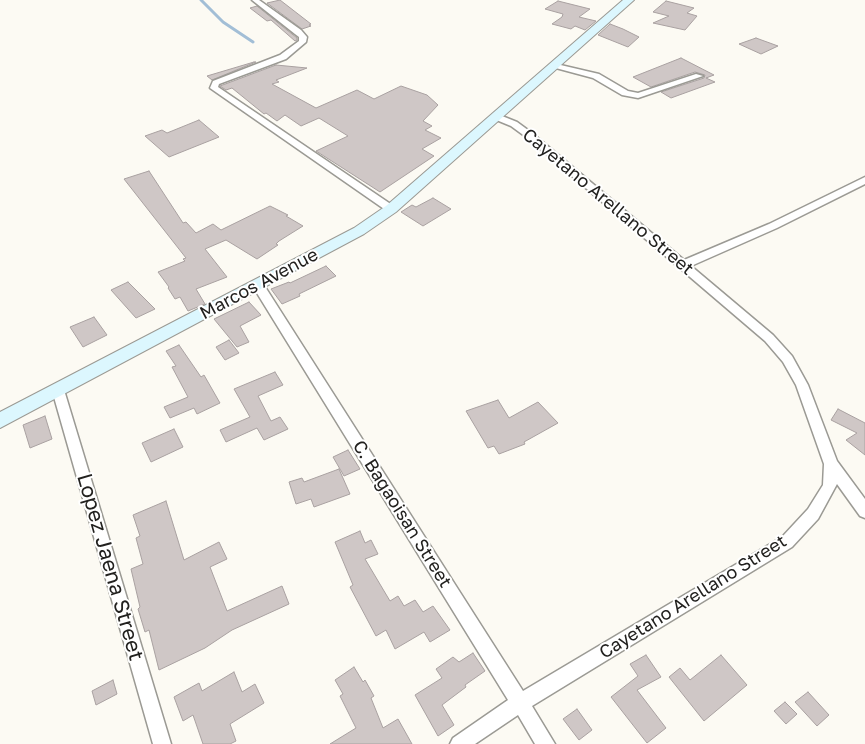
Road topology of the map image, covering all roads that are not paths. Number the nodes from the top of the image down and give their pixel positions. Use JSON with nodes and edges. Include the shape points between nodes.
{"nodes":[{"id":1,"x":255,"y":0,"type":"edge"},
{"id":2,"x":629,"y":0,"type":"edge"},
{"id":3,"x":555,"y":65,"type":"junction"},
{"id":4,"x":699,"y":76,"type":"dead end"},
{"id":5,"x":497,"y":117,"type":"junction"},
{"id":6,"x":865,"y":180,"type":"edge"},
{"id":7,"x":392,"y":209,"type":"junction"},
{"id":8,"x":683,"y":265,"type":"junction"},
{"id":9,"x":258,"y":285,"type":"junction"},
{"id":10,"x":58,"y":390,"type":"junction"},
{"id":11,"x":0,"y":420,"type":"edge"},
{"id":12,"x":831,"y":464,"type":"junction"},
{"id":13,"x":865,"y":511,"type":"edge"},
{"id":14,"x":520,"y":703,"type":"junction"},
{"id":15,"x":162,"y":744,"type":"edge"},
{"id":16,"x":459,"y":744,"type":"edge"},
{"id":17,"x":546,"y":744,"type":"edge"}],
"edges":[{"from":1,"to":7,"type":"street","via":[[298,32],[303,37],[302,42],[283,57],[216,83],[214,88]]},
{"from":2,"to":3,"type":"main road","name":"Marcos Avenue"},
{"from":3,"to":4,"type":"street","via":[[596,76],[638,96]]},
{"from":3,"to":5,"type":"main road","name":"Marcos Avenue"},
{"from":5,"to":7,"type":"main road","name":"Marcos Avenue"},
{"from":5,"to":8,"type":"street","name":"Cayetano Arellano Street","via":[[529,135]]},
{"from":6,"to":8,"type":"street","via":[[773,226]]},
{"from":7,"to":9,"type":"main road","name":"Marcos Avenue","via":[[359,231]]},
{"from":8,"to":12,"type":"street","name":"Cayetano Arellano Street","via":[[769,338],[788,359],[802,385]]},
{"from":9,"to":10,"type":"main road","name":"Marcos Avenue"},
{"from":9,"to":14,"type":"street","name":"C. Bagaoisan Street"},
{"from":10,"to":11,"type":"main road","name":"Marcos Avenue"},
{"from":10,"to":15,"type":"street","name":"Lopez Jaena Street"},
{"from":12,"to":13,"type":"street"},
{"from":12,"to":14,"type":"street","name":"Cayetano Arellano Street","via":[[830,486],[813,514],[787,542]]},
{"from":14,"to":16,"type":"street","name":"Cayetano Arellano Street"},
{"from":14,"to":17,"type":"street","name":"C. Bagaoisan Street"}]}
